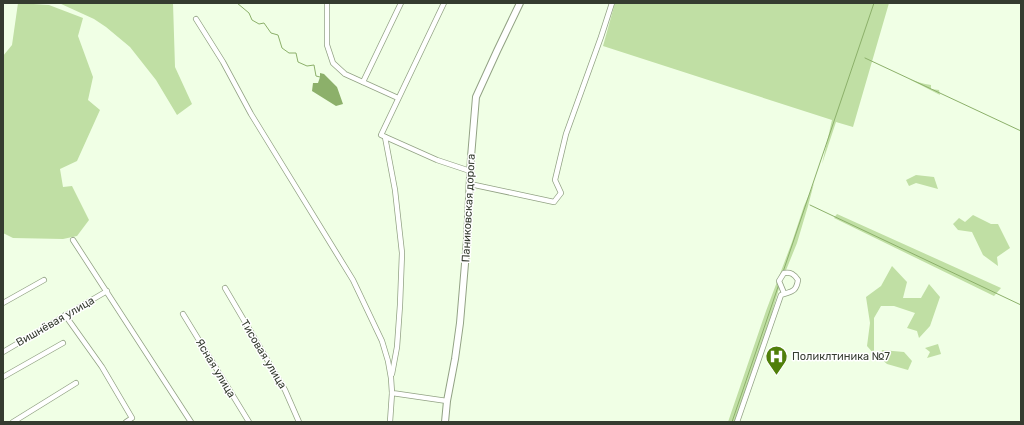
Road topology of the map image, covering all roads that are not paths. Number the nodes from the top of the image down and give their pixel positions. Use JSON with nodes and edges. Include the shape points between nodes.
{"nodes":[{"id":1,"x":327,"y":3,"type":"edge"},
{"id":2,"x":401,"y":3,"type":"edge"},
{"id":3,"x":444,"y":3,"type":"edge"},
{"id":4,"x":520,"y":3,"type":"edge"},
{"id":5,"x":612,"y":3,"type":"edge"},
{"id":6,"x":196,"y":19,"type":"dead end"},
{"id":7,"x":363,"y":82,"type":"junction"},
{"id":8,"x":398,"y":98,"type":"junction"},
{"id":9,"x":385,"y":137,"type":"junction"},
{"id":10,"x":470,"y":172,"type":"junction"},
{"id":11,"x":470,"y":184,"type":"junction"},
{"id":12,"x":73,"y":240,"type":"dead end"},
{"id":13,"x":44,"y":280,"type":"dead end"},
{"id":14,"x":225,"y":288,"type":"dead end"},
{"id":15,"x":107,"y":291,"type":"junction"},
{"id":16,"x":784,"y":293,"type":"junction"},
{"id":17,"x":3,"y":303,"type":"edge"},
{"id":18,"x":183,"y":314,"type":"dead end"},
{"id":19,"x":65,"y":315,"type":"junction"},
{"id":20,"x":63,"y":343,"type":"dead end"},
{"id":21,"x":3,"y":352,"type":"edge"},
{"id":22,"x":3,"y":377,"type":"edge"},
{"id":23,"x":391,"y":378,"type":"junction"},
{"id":24,"x":76,"y":383,"type":"dead end"},
{"id":25,"x":392,"y":393,"type":"junction"},
{"id":26,"x":447,"y":401,"type":"junction"},
{"id":27,"x":13,"y":422,"type":"edge"},
{"id":28,"x":126,"y":422,"type":"edge"},
{"id":29,"x":191,"y":422,"type":"edge"},
{"id":30,"x":249,"y":422,"type":"edge"},
{"id":31,"x":299,"y":422,"type":"edge"},
{"id":32,"x":390,"y":422,"type":"edge"},
{"id":33,"x":445,"y":422,"type":"edge"},
{"id":34,"x":737,"y":422,"type":"edge"}],
"edges":[{"from":1,"to":7,"type":"street","via":[[327,45],[333,63],[345,74]]},
{"from":2,"to":7,"type":"street"},
{"from":3,"to":8,"type":"street"},
{"from":4,"to":10,"type":"street","name":"Паниковская дорога","via":[[476,97]]},
{"from":5,"to":11,"type":"street","via":[[566,134],[555,180],[561,193],[554,202]]},
{"from":6,"to":23,"type":"street","via":[[353,280],[382,341]]},
{"from":7,"to":8,"type":"street"},
{"from":8,"to":9,"type":"street","via":[[381,135]]},
{"from":9,"to":10,"type":"street"},
{"from":9,"to":23,"type":"street","via":[[395,190],[402,253],[398,347]]},
{"from":10,"to":11,"type":"street","name":"Паниковская дорога"},
{"from":11,"to":26,"type":"street","name":"Паниковская дорога","via":[[460,323]]},
{"from":12,"to":15,"type":"street"},
{"from":13,"to":17,"type":"street"},
{"from":14,"to":31,"type":"street","name":"Тисовая улица","via":[[285,390]]},
{"from":15,"to":19,"type":"street","name":"Вишнёвая улица"},
{"from":15,"to":29,"type":"street"},
{"from":16,"to":16,"type":"street","via":[[793,291],[797,286],[795,274],[784,273],[781,277],[779,281]]},
{"from":16,"to":34,"type":"street","via":[[780,295]]},
{"from":18,"to":30,"type":"street","name":"Ясная улица"},
{"from":19,"to":21,"type":"street","name":"Вишнёвая улица"},
{"from":19,"to":28,"type":"street","via":[[102,367],[132,418]]},
{"from":20,"to":22,"type":"street"},
{"from":23,"to":25,"type":"street"},
{"from":24,"to":27,"type":"street"},
{"from":25,"to":26,"type":"street"},
{"from":25,"to":32,"type":"street"},
{"from":26,"to":33,"type":"street","name":"Паниковская дорога"}]}
